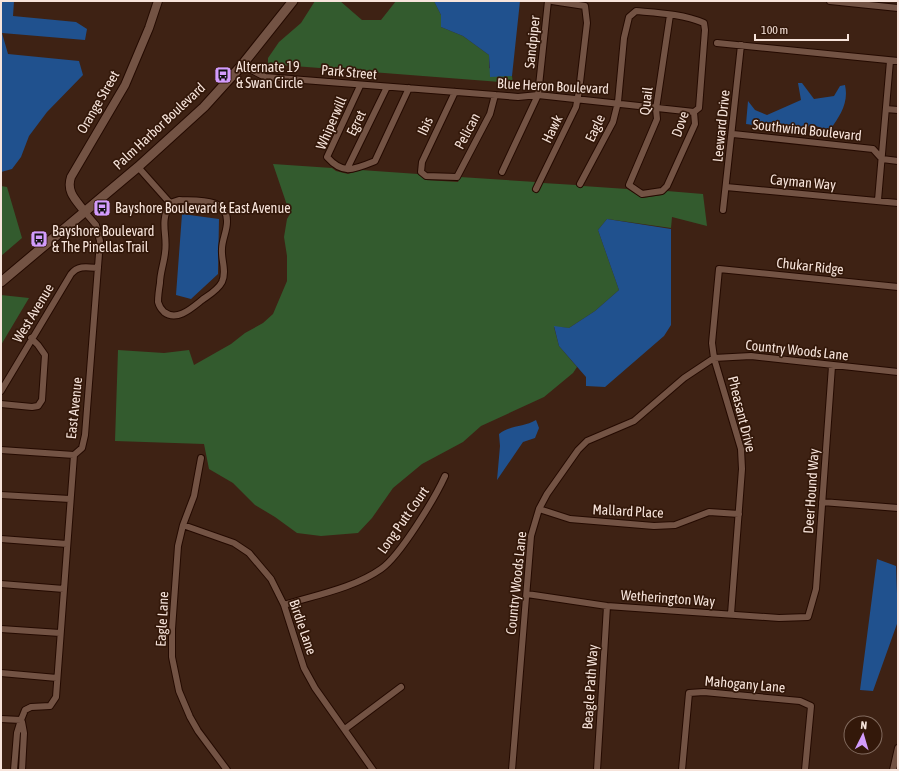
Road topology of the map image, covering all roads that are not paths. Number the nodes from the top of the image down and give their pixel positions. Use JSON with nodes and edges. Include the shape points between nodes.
{"nodes":[{"id":1,"x":158,"y":1,"type":"edge"},
{"id":2,"x":293,"y":1,"type":"edge"},
{"id":3,"x":548,"y":1,"type":"edge"},
{"id":4,"x":552,"y":1,"type":"edge"},
{"id":5,"x":830,"y":1,"type":"edge"},
{"id":6,"x":894,"y":1,"type":"edge"},
{"id":7,"x":896,"y":8,"type":"edge"},
{"id":8,"x":670,"y":15,"type":"junction"},
{"id":9,"x":717,"y":43,"type":"dead end"},
{"id":10,"x":741,"y":45,"type":"junction"},
{"id":11,"x":890,"y":61,"type":"junction"},
{"id":12,"x":898,"y":61,"type":"edge"},
{"id":13,"x":242,"y":65,"type":"junction"},
{"id":14,"x":360,"y":86,"type":"junction"},
{"id":15,"x":387,"y":87,"type":"junction"},
{"id":16,"x":409,"y":88,"type":"junction"},
{"id":17,"x":454,"y":92,"type":"junction"},
{"id":18,"x":495,"y":95,"type":"junction"},
{"id":19,"x":538,"y":95,"type":"junction"},
{"id":20,"x":578,"y":98,"type":"junction"},
{"id":21,"x":618,"y":102,"type":"junction"},
{"id":22,"x":656,"y":109,"type":"junction"},
{"id":23,"x":886,"y":109,"type":"junction"},
{"id":24,"x":898,"y":110,"type":"edge"},
{"id":25,"x":694,"y":112,"type":"junction"},
{"id":26,"x":733,"y":134,"type":"junction"},
{"id":27,"x":882,"y":158,"type":"junction"},
{"id":28,"x":898,"y":161,"type":"edge"},
{"id":29,"x":138,"y":167,"type":"junction"},
{"id":30,"x":347,"y":169,"type":"junction"},
{"id":31,"x":502,"y":172,"type":"dead end"},
{"id":32,"x":457,"y":177,"type":"joint"},
{"id":33,"x":580,"y":184,"type":"dead end"},
{"id":34,"x":628,"y":185,"type":"joint"},
{"id":35,"x":726,"y":186,"type":"junction"},
{"id":36,"x":536,"y":189,"type":"dead end"},
{"id":37,"x":878,"y":200,"type":"junction"},
{"id":38,"x":170,"y":203,"type":"junction"},
{"id":39,"x":898,"y":203,"type":"edge"},
{"id":40,"x":723,"y":210,"type":"dead end"},
{"id":41,"x":85,"y":212,"type":"junction"},
{"id":42,"x":98,"y":268,"type":"junction"},
{"id":43,"x":719,"y":269,"type":"joint"},
{"id":44,"x":1,"y":282,"type":"edge"},
{"id":45,"x":898,"y":287,"type":"edge"},
{"id":46,"x":31,"y":338,"type":"junction"},
{"id":47,"x":714,"y":358,"type":"junction"},
{"id":48,"x":832,"y":366,"type":"junction"},
{"id":49,"x":898,"y":372,"type":"edge"},
{"id":50,"x":1,"y":391,"type":"edge"},
{"id":51,"x":1,"y":404,"type":"edge"},
{"id":52,"x":1,"y":450,"type":"edge"},
{"id":53,"x":74,"y":455,"type":"junction"},
{"id":54,"x":201,"y":458,"type":"dead end"},
{"id":55,"x":445,"y":476,"type":"dead end"},
{"id":56,"x":1,"y":495,"type":"edge"},
{"id":57,"x":70,"y":499,"type":"junction"},
{"id":58,"x":822,"y":502,"type":"junction"},
{"id":59,"x":898,"y":508,"type":"edge"},
{"id":60,"x":539,"y":509,"type":"junction"},
{"id":61,"x":739,"y":514,"type":"junction"},
{"id":62,"x":183,"y":525,"type":"junction"},
{"id":63,"x":1,"y":539,"type":"edge"},
{"id":64,"x":67,"y":544,"type":"junction"},
{"id":65,"x":1,"y":584,"type":"edge"},
{"id":66,"x":64,"y":589,"type":"junction"},
{"id":67,"x":527,"y":594,"type":"junction"},
{"id":68,"x":284,"y":605,"type":"junction"},
{"id":69,"x":607,"y":606,"type":"junction"},
{"id":70,"x":731,"y":614,"type":"junction"},
{"id":71,"x":808,"y":617,"type":"joint"},
{"id":72,"x":1,"y":629,"type":"edge"},
{"id":73,"x":60,"y":633,"type":"junction"},
{"id":74,"x":1,"y":673,"type":"edge"},
{"id":75,"x":57,"y":678,"type":"junction"},
{"id":76,"x":401,"y":687,"type":"dead end"},
{"id":77,"x":1,"y":719,"type":"edge"},
{"id":78,"x":21,"y":720,"type":"junction"},
{"id":79,"x":345,"y":729,"type":"junction"},
{"id":80,"x":898,"y":748,"type":"edge"},
{"id":81,"x":14,"y":770,"type":"edge"},
{"id":82,"x":22,"y":770,"type":"edge"},
{"id":83,"x":227,"y":770,"type":"edge"},
{"id":84,"x":373,"y":770,"type":"edge"},
{"id":85,"x":512,"y":770,"type":"edge"},
{"id":86,"x":597,"y":770,"type":"edge"},
{"id":87,"x":682,"y":770,"type":"edge"},
{"id":88,"x":805,"y":770,"type":"edge"},
{"id":89,"x":893,"y":770,"type":"edge"}],
"edges":[{"from":1,"to":41,"type":"street","name":"Orange Street","via":[[125,85],[71,177],[71,195]]},
{"from":2,"to":13,"type":"main road","name":"Palm Harbor Boulevard"},
{"from":3,"to":19,"type":"street","name":"Sandpiper"},
{"from":4,"to":20,"type":"street","name":"Hawk","via":[[585,6],[587,23]]},
{"from":5,"to":7,"type":"street"},
{"from":6,"to":7,"type":"street"},
{"from":8,"to":21,"type":"street","name":"Eagle","via":[[636,11],[629,18],[624,38]]},
{"from":8,"to":22,"type":"street","name":"Quail"},
{"from":8,"to":25,"type":"street","name":"Dove","via":[[704,23],[699,108]]},
{"from":9,"to":10,"type":"street"},
{"from":10,"to":11,"type":"street"},
{"from":10,"to":26,"type":"street","name":"Leeward Drive"},
{"from":11,"to":12,"type":"street"},
{"from":11,"to":23,"type":"street"},
{"from":13,"to":14,"type":"street","name":"Park Street","via":[[265,77]]},
{"from":13,"to":29,"type":"main road","name":"Palm Harbor Boulevard","via":[[204,107]]},
{"from":14,"to":15,"type":"street","name":"Park Street"},
{"from":14,"to":30,"type":"street","name":"Whiperwill","via":[[327,157],[336,167]]},
{"from":15,"to":16,"type":"street","name":"Park Street"},
{"from":15,"to":30,"type":"street","name":"Egret"},
{"from":16,"to":17,"type":"street","name":"Blue Heron Boulevard"},
{"from":16,"to":30,"type":"street","via":[[375,161]]},
{"from":17,"to":18,"type":"street","name":"Blue Heron Boulevard"},
{"from":17,"to":32,"type":"street","name":"Ibis","via":[[422,162],[421,172],[426,176]]},
{"from":18,"to":19,"type":"street","name":"Blue Heron Boulevard"},
{"from":18,"to":32,"type":"street","name":"Pelican","via":[[490,114]]},
{"from":19,"to":20,"type":"street","name":"Blue Heron Boulevard"},
{"from":19,"to":31,"type":"street","name":"Sandpiper"},
{"from":20,"to":21,"type":"street","name":"Blue Heron Boulevard"},
{"from":20,"to":36,"type":"street","name":"Hawk"},
{"from":21,"to":22,"type":"street","name":"Blue Heron Boulevard"},
{"from":21,"to":33,"type":"street","name":"Eagle","via":[[613,122]]},
{"from":22,"to":25,"type":"street","name":"Blue Heron Boulevard"},
{"from":22,"to":34,"type":"street","name":"Quail","via":[[657,119]]},
{"from":23,"to":24,"type":"street"},
{"from":23,"to":27,"type":"street"},
{"from":25,"to":34,"type":"street","name":"Dove","via":[[695,124],[667,186],[662,191],[642,194]]},
{"from":26,"to":27,"type":"street","name":"Southwind Boulevard","via":[[873,149]]},
{"from":26,"to":35,"type":"street","name":"Leeward Drive"},
{"from":27,"to":28,"type":"street","name":"Southwind Boulevard"},
{"from":27,"to":37,"type":"street"},
{"from":29,"to":38,"type":"street"},
{"from":29,"to":41,"type":"main road","name":"Palm Harbor Boulevard"},
{"from":35,"to":37,"type":"street","name":"Cayman Way"},
{"from":35,"to":40,"type":"street","name":"Leeward Drive"},
{"from":37,"to":39,"type":"street","name":"Cayman Way"},
{"from":38,"to":38,"type":"street","via":[[165,212],[166,252],[158,302],[168,314],[178,315],[186,313],[218,287],[222,280],[222,249],[227,212],[215,203],[179,200]]},
{"from":41,"to":42,"type":"street","name":"East Avenue","via":[[99,233]]},
{"from":41,"to":44,"type":"main road","name":"Palm Harbor Boulevard"},
{"from":42,"to":46,"type":"street","name":"West Avenue","via":[[75,269]]},
{"from":42,"to":53,"type":"street","name":"East Avenue","via":[[85,435],[82,448]]},
{"from":43,"to":45,"type":"street","name":"Chukar Ridge"},
{"from":43,"to":47,"type":"street","name":"Pheasant Drive","via":[[713,330]]},
{"from":46,"to":50,"type":"street","name":"West Avenue"},
{"from":46,"to":51,"type":"street","via":[[45,355],[42,400],[38,406],[32,407]]},
{"from":47,"to":48,"type":"street","name":"Country Woods Lane","via":[[751,356]]},
{"from":47,"to":60,"type":"street","name":"Country Woods Lane","via":[[684,378],[634,421],[587,441]]},
{"from":47,"to":61,"type":"street","name":"Pheasant Drive","via":[[741,449]]},
{"from":48,"to":49,"type":"street","name":"Country Woods Lane"},
{"from":48,"to":58,"type":"street","name":"Deer Hound Way"},
{"from":52,"to":53,"type":"street"},
{"from":53,"to":57,"type":"street","name":"East Avenue"},
{"from":54,"to":62,"type":"street","name":"Eagle Lane","via":[[194,496]]},
{"from":55,"to":68,"type":"street","name":"Long Putt Court","via":[[406,540],[383,568],[339,588]]},
{"from":56,"to":57,"type":"street"},
{"from":57,"to":64,"type":"street","name":"East Avenue"},
{"from":58,"to":59,"type":"street"},
{"from":58,"to":71,"type":"street","name":"Deer Hound Way","via":[[816,589]]},
{"from":60,"to":61,"type":"street","name":"Mallard Place","via":[[570,519],[654,526],[675,525],[709,512]]},
{"from":60,"to":67,"type":"street","name":"Country Woods Lane","via":[[531,536]]},
{"from":61,"to":70,"type":"street","name":"Pheasant Drive"},
{"from":62,"to":68,"type":"street","name":"Birdie Lane","via":[[234,543],[249,553],[271,579]]},
{"from":62,"to":83,"type":"street","name":"Eagle Lane","via":[[178,546],[172,628],[174,670],[179,691],[190,717]]},
{"from":63,"to":64,"type":"street"},
{"from":64,"to":66,"type":"street","name":"East Avenue"},
{"from":65,"to":66,"type":"street"},
{"from":66,"to":73,"type":"street","name":"East Avenue"},
{"from":67,"to":69,"type":"street","name":"Wetherington Way"},
{"from":67,"to":85,"type":"street","name":"Country Woods Lane"},
{"from":68,"to":79,"type":"street","name":"Birdie Lane","via":[[304,668],[315,688]]},
{"from":69,"to":70,"type":"street","name":"Wetherington Way"},
{"from":69,"to":86,"type":"street","name":"Beagle Path Way"},
{"from":70,"to":71,"type":"street","name":"Wetherington Way","via":[[779,618]]},
{"from":72,"to":73,"type":"street"},
{"from":73,"to":75,"type":"street","name":"East Avenue"},
{"from":74,"to":75,"type":"street"},
{"from":75,"to":78,"type":"street","name":"East Avenue","via":[[56,697],[53,703],[50,706],[31,707],[25,710]]},
{"from":76,"to":79,"type":"street"},
{"from":77,"to":78,"type":"street"},
{"from":78,"to":81,"type":"street","via":[[17,733]]},
{"from":78,"to":82,"type":"street","via":[[24,733]]},
{"from":79,"to":84,"type":"street","name":"Birdie Lane"},
{"from":80,"to":89,"type":"street"},
{"from":87,"to":88,"type":"street","name":"Mahogany Lane","via":[[689,693],[731,694],[800,701],[811,706]]}]}
